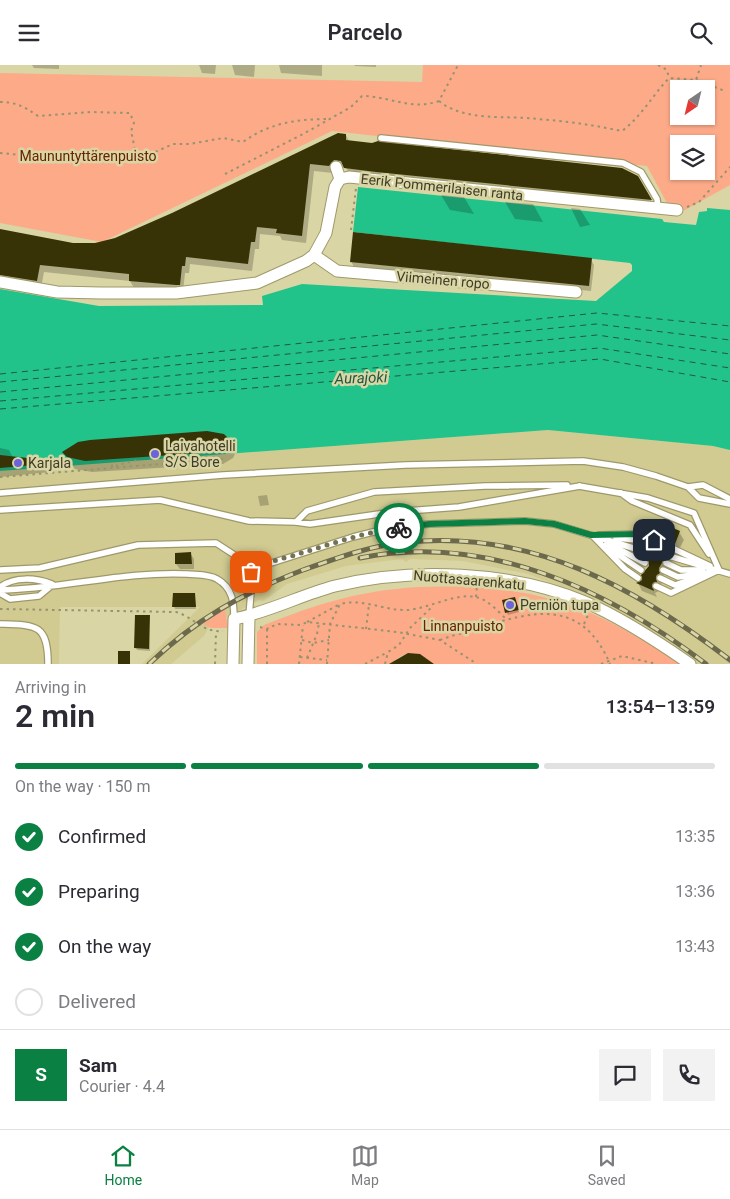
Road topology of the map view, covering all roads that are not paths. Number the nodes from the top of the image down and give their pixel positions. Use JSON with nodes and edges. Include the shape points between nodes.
{"nodes":[{"id":1,"x":381,"y":138,"type":"dead end"},
{"id":2,"x":336,"y":167,"type":"dead end"},
{"id":3,"x":340,"y":179,"type":"junction"},
{"id":4,"x":658,"y":208,"type":"junction"},
{"id":5,"x":677,"y":210,"type":"road end"},
{"id":6,"x":314,"y":255,"type":"junction"},
{"id":7,"x":0,"y":282,"type":"edge"},
{"id":8,"x":576,"y":292,"type":"dead end"},
{"id":9,"x":580,"y":485,"type":"junction"},
{"id":10,"x":688,"y":487,"type":"junction"},
{"id":11,"x":620,"y":492,"type":"junction"},
{"id":12,"x":0,"y":493,"type":"edge"},
{"id":13,"x":730,"y":499,"type":"edge"},
{"id":14,"x":730,"y":503,"type":"edge"},
{"id":15,"x":0,"y":511,"type":"edge"},
{"id":16,"x":296,"y":521,"type":"junction"},
{"id":17,"x":591,"y":535,"type":"junction"},
{"id":18,"x":654,"y":540,"type":"dead end"},
{"id":19,"x":672,"y":547,"type":"dead end"},
{"id":20,"x":651,"y":548,"type":"dead end"},
{"id":21,"x":648,"y":555,"type":"dead end"},
{"id":22,"x":669,"y":555,"type":"dead end"},
{"id":23,"x":645,"y":563,"type":"dead end"},
{"id":24,"x":666,"y":563,"type":"dead end"},
{"id":25,"x":0,"y":570,"type":"edge"},
{"id":26,"x":641,"y":570,"type":"dead end"},
{"id":27,"x":663,"y":570,"type":"dead end"},
{"id":28,"x":719,"y":570,"type":"junction"},
{"id":29,"x":730,"y":574,"type":"edge"},
{"id":30,"x":248,"y":575,"type":"junction"},
{"id":31,"x":638,"y":578,"type":"dead end"},
{"id":32,"x":660,"y":578,"type":"dead end"},
{"id":33,"x":53,"y":584,"type":"junction"},
{"id":34,"x":656,"y":586,"type":"dead end"},
{"id":35,"x":0,"y":590,"type":"edge"},
{"id":36,"x":249,"y":616,"type":"junction"},
{"id":37,"x":234,"y":619,"type":"junction"},
{"id":38,"x":0,"y":624,"type":"edge"},
{"id":39,"x":48,"y":664,"type":"edge"},
{"id":40,"x":233,"y":664,"type":"edge"},
{"id":41,"x":248,"y":664,"type":"edge"},
{"id":42,"x":690,"y":664,"type":"edge"}],
"edges":[{"from":1,"to":4,"type":"lane","via":[[624,163],[641,172],[658,199]]},
{"from":2,"to":3,"type":"street"},
{"from":3,"to":4,"type":"street","name":"Eerik Pommerilaisen ranta","via":[[349,177]]},
{"from":3,"to":6,"type":"street","via":[[335,187],[326,233]]},
{"from":4,"to":5,"type":"street","name":"Eerik Pommerilaisen ranta"},
{"from":6,"to":7,"type":"street","via":[[257,283],[176,293],[56,292]]},
{"from":6,"to":8,"type":"street","name":"Viimeinen ropo","via":[[337,271]]},
{"from":9,"to":11,"type":"lane"},
{"from":9,"to":16,"type":"lane","via":[[460,507],[393,511],[310,524]]},
{"from":9,"to":16,"type":"lane","via":[[374,492],[307,511]]},
{"from":10,"to":12,"type":"lane","via":[[623,467],[583,461],[404,465]]},
{"from":10,"to":13,"type":"lane","via":[[703,485]]},
{"from":10,"to":14,"type":"lane","via":[[699,498]]},
{"from":11,"to":28,"type":"lane","via":[[632,501],[690,525]]},
{"from":11,"to":28,"type":"lane","via":[[694,513]]},
{"from":15,"to":16,"type":"lane","via":[[160,500],[249,521]]},
{"from":17,"to":18,"type":"lane","via":[[639,534]]},
{"from":17,"to":20,"type":"lane","via":[[637,540]]},
{"from":17,"to":21,"type":"lane"},
{"from":17,"to":23,"type":"lane"},
{"from":17,"to":26,"type":"lane"},
{"from":17,"to":30,"type":"lane","via":[[554,524],[525,521],[429,524],[386,529],[269,563]]},
{"from":17,"to":31,"type":"lane"},
{"from":19,"to":28,"type":"lane"},
{"from":22,"to":28,"type":"lane"},
{"from":24,"to":28,"type":"lane","via":[[681,570]]},
{"from":25,"to":30,"type":"lane","via":[[40,568],[138,545],[200,542],[227,548]]},
{"from":27,"to":28,"type":"lane","via":[[678,577]]},
{"from":28,"to":29,"type":"lane"},
{"from":28,"to":32,"type":"lane","via":[[675,585]]},
{"from":28,"to":34,"type":"lane","via":[[671,593]]},
{"from":30,"to":36,"type":"lane","via":[[251,591]]},
{"from":33,"to":35,"type":"lane","via":[[39,579],[8,581]]},
{"from":33,"to":35,"type":"lane","via":[[38,596],[10,599]]},
{"from":33,"to":37,"type":"lane","via":[[104,578],[206,575],[222,582],[230,593],[234,600]]},
{"from":36,"to":37,"type":"street","name":"Nuottasaarenkatu"},
{"from":36,"to":41,"type":"street"},
{"from":36,"to":42,"type":"street","name":"Nuottasaarenkatu","via":[[334,587],[395,576],[427,575],[515,582],[585,602]]},
{"from":37,"to":40,"type":"street"},
{"from":38,"to":39,"type":"lane","via":[[39,629],[47,640]]}]}
